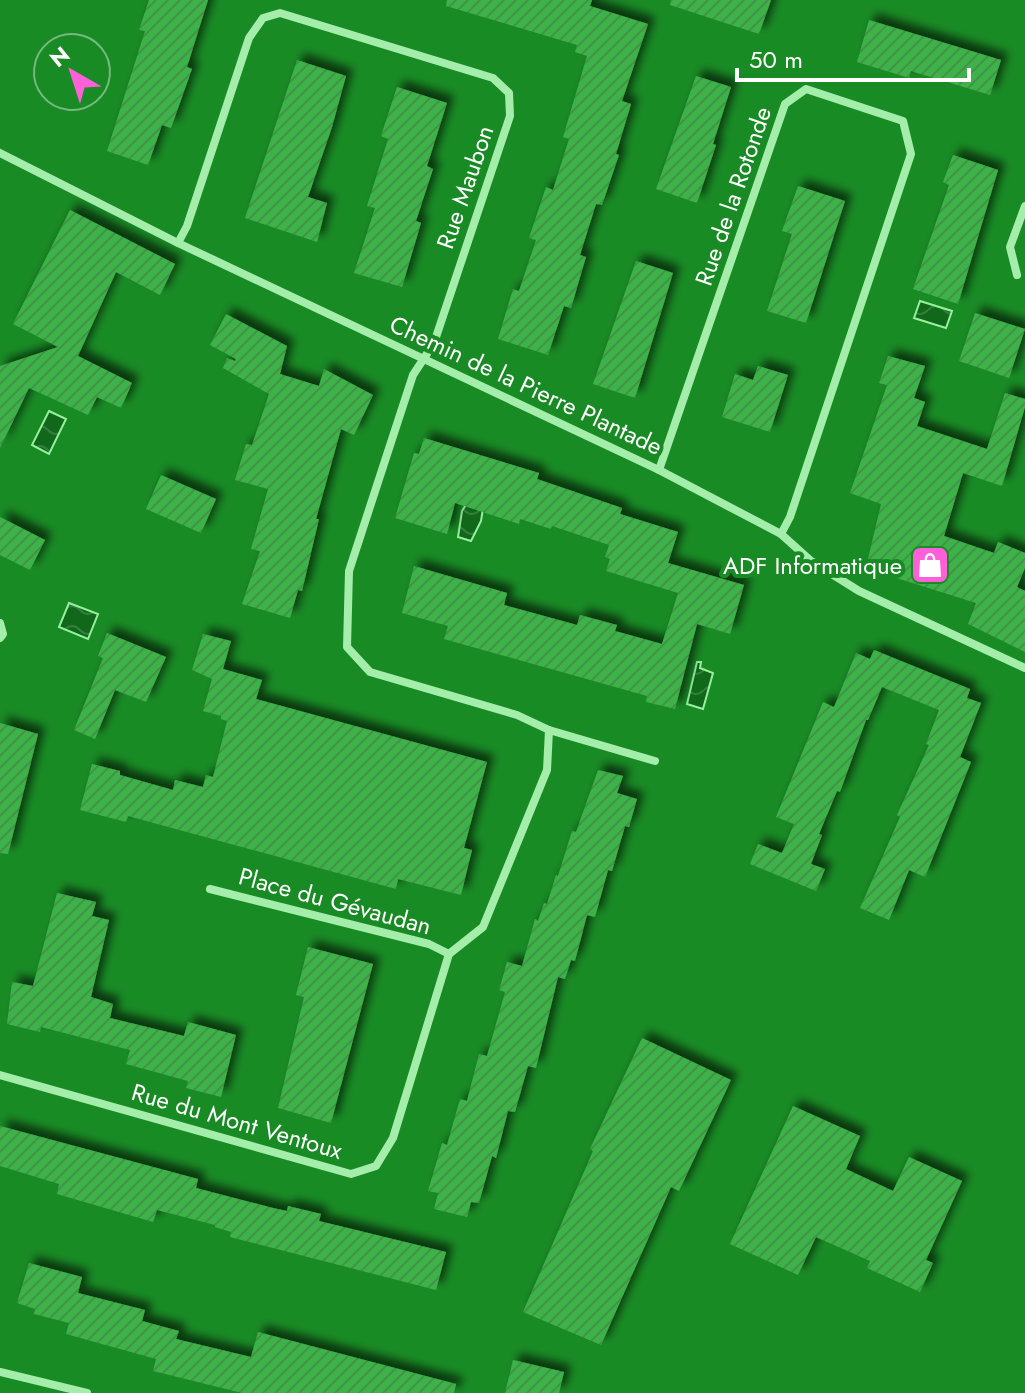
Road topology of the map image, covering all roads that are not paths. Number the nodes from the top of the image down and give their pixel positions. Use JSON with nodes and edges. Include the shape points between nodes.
{"nodes":[{"id":1,"x":0,"y":153,"type":"edge"},
{"id":2,"x":1025,"y":206,"type":"edge"},
{"id":3,"x":178,"y":243,"type":"junction"},
{"id":4,"x":1017,"y":275,"type":"dead end"},
{"id":5,"x":425,"y":358,"type":"junction"},
{"id":6,"x":659,"y":470,"type":"junction"},
{"id":7,"x":781,"y":534,"type":"junction"},
{"id":8,"x":0,"y":623,"type":"edge"},
{"id":9,"x":0,"y":638,"type":"edge"},
{"id":10,"x":1025,"y":668,"type":"edge"},
{"id":11,"x":549,"y":730,"type":"junction"},
{"id":12,"x":655,"y":761,"type":"dead end"},
{"id":13,"x":210,"y":889,"type":"dead end"},
{"id":14,"x":449,"y":954,"type":"junction"},
{"id":15,"x":0,"y":1075,"type":"edge"},
{"id":16,"x":0,"y":1372,"type":"edge"},
{"id":17,"x":87,"y":1393,"type":"edge"}],
"edges":[{"from":1,"to":3,"type":"street","name":"Chemin de la Pierre Plantade"},
{"from":2,"to":4,"type":"street","via":[[1010,247]]},
{"from":3,"to":5,"type":"street","name":"Chemin de la Pierre Plantade"},
{"from":3,"to":5,"type":"street","name":"Rue Maubon","via":[[249,38],[263,18],[280,13],[493,78],[509,93],[510,116]]},
{"from":5,"to":6,"type":"street","name":"Chemin de la Pierre Plantade"},
{"from":5,"to":11,"type":"street","via":[[413,375],[349,571],[347,647],[370,672],[517,715]]},
{"from":6,"to":7,"type":"street","name":"Chemin de la Pierre Plantade"},
{"from":6,"to":7,"type":"street","name":"Rue de la Rotonde","via":[[785,104],[806,89],[903,121],[911,154]]},
{"from":7,"to":10,"type":"street","name":"Chemin de la Pierre Plantade","via":[[811,561],[859,591]]},
{"from":8,"to":9,"type":"street"},
{"from":11,"to":12,"type":"street"},
{"from":11,"to":14,"type":"street","via":[[547,770],[483,927]]},
{"from":13,"to":14,"type":"street","name":"Place du Gévaudan","via":[[429,944]]},
{"from":14,"to":15,"type":"street","name":"Rue du Mont Ventoux","via":[[393,1138],[376,1166],[351,1174]]},
{"from":16,"to":17,"type":"street"}]}
